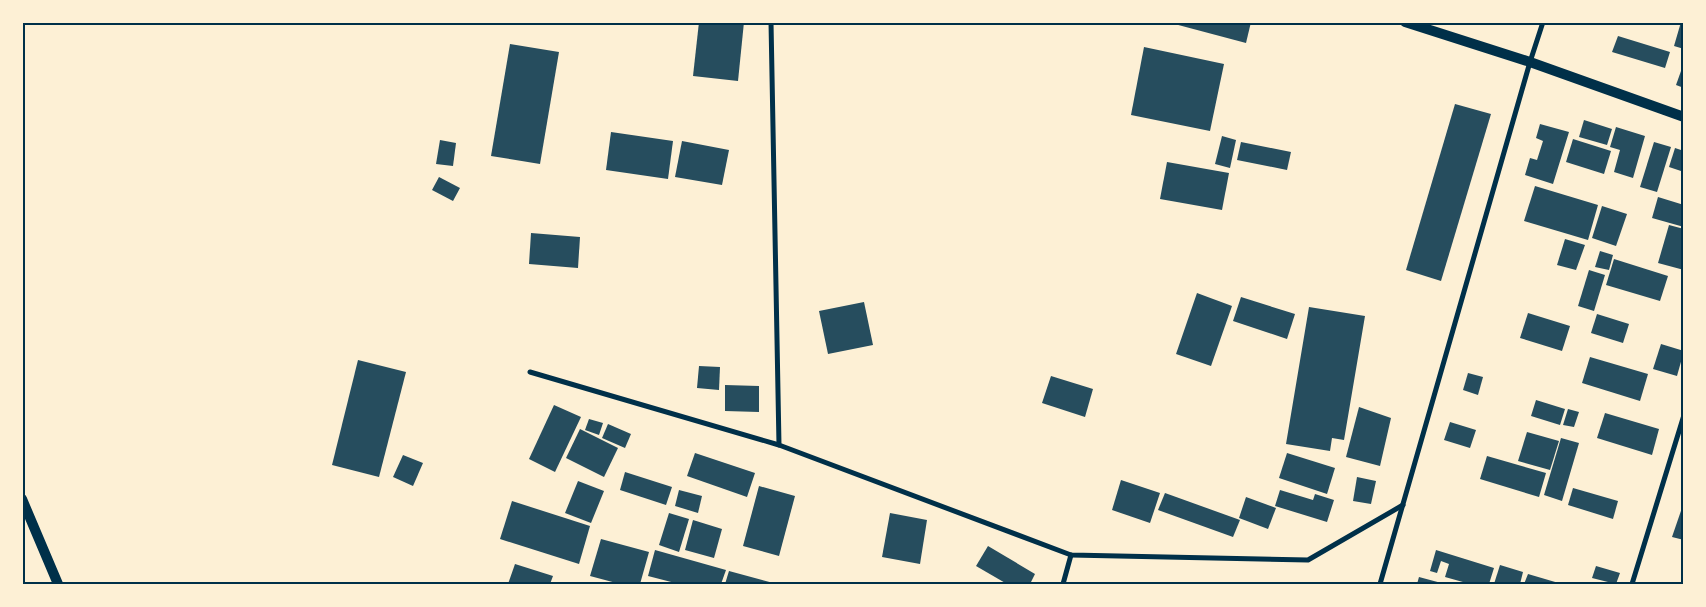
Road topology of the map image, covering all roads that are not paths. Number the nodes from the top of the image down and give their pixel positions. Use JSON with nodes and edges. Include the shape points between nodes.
{"nodes":[{"id":1,"x":771,"y":22,"type":"edge"},
{"id":2,"x":1405,"y":22,"type":"edge"},
{"id":3,"x":1543,"y":22,"type":"edge"},
{"id":4,"x":1530,"y":62,"type":"junction"},
{"id":5,"x":1684,"y":117,"type":"edge"},
{"id":6,"x":530,"y":372,"type":"dead end"},
{"id":7,"x":1684,"y":415,"type":"edge"},
{"id":8,"x":779,"y":445,"type":"junction"},
{"id":9,"x":22,"y":499,"type":"edge"},
{"id":10,"x":1403,"y":505,"type":"junction"},
{"id":11,"x":1072,"y":555,"type":"junction"},
{"id":12,"x":54,"y":584,"type":"edge"},
{"id":13,"x":1063,"y":584,"type":"edge"},
{"id":14,"x":1380,"y":584,"type":"edge"},
{"id":15,"x":1632,"y":584,"type":"edge"}],
"edges":[{"from":1,"to":8,"type":"street"},
{"from":2,"to":4,"type":"main road"},
{"from":3,"to":4,"type":"street"},
{"from":4,"to":5,"type":"main road"},
{"from":4,"to":10,"type":"street"},
{"from":6,"to":8,"type":"street"},
{"from":7,"to":15,"type":"street"},
{"from":8,"to":11,"type":"street"},
{"from":9,"to":12,"type":"main road"},
{"from":10,"to":11,"type":"street","via":[[1308,560]]},
{"from":10,"to":14,"type":"street"},
{"from":11,"to":13,"type":"street"}]}
